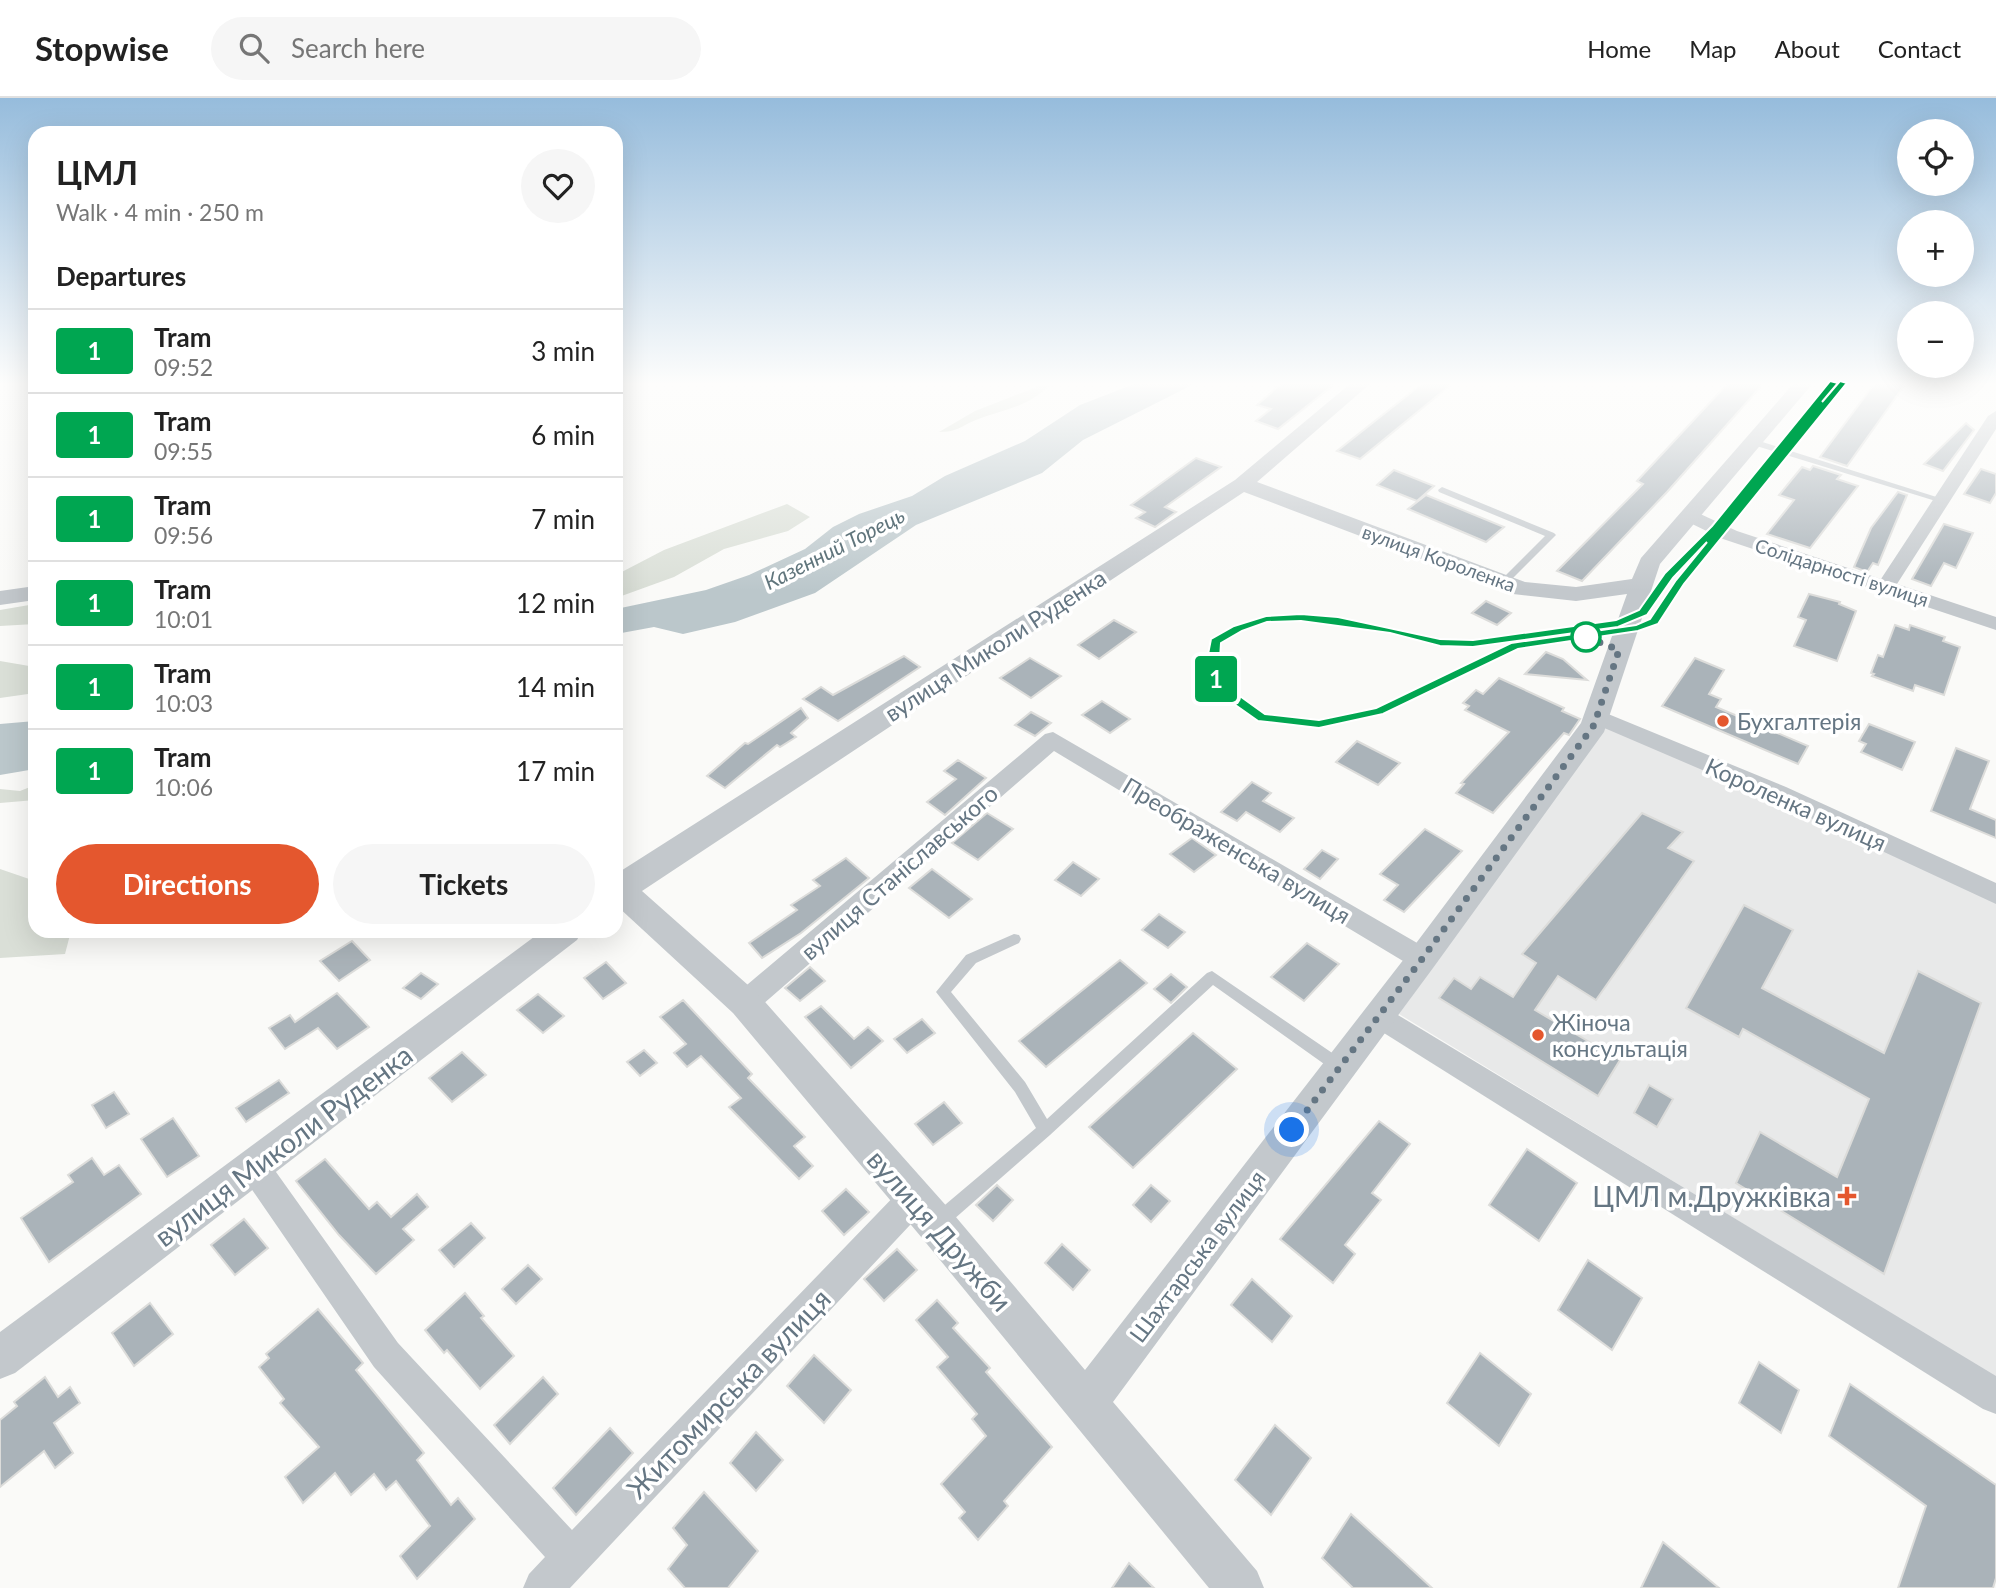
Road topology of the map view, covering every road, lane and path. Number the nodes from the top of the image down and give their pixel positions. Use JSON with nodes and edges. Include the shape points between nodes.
{"nodes":[{"id":1,"x":1279,"y":453,"type":"edge"},
{"id":2,"x":1744,"y":453,"type":"edge"},
{"id":3,"x":1787,"y":453,"type":"edge"},
{"id":4,"x":1973,"y":453,"type":"edge"},
{"id":5,"x":1242,"y":484,"type":"junction"},
{"id":6,"x":1442,"y":490,"type":"dead end"},
{"id":7,"x":1942,"y":500,"type":"junction"},
{"id":8,"x":1690,"y":516,"type":"junction"},
{"id":9,"x":1503,"y":583,"type":"junction"},
{"id":10,"x":1643,"y":584,"type":"junction"},
{"id":11,"x":1886,"y":587,"type":"junction"},
{"id":12,"x":28,"y":594,"type":"edge"},
{"id":13,"x":0,"y":598,"type":"edge"},
{"id":14,"x":1996,"y":624,"type":"edge"},
{"id":15,"x":1596,"y":716,"type":"junction"},
{"id":16,"x":1053,"y":740,"type":"joint"},
{"id":17,"x":623,"y":885,"type":"edge"},
{"id":18,"x":623,"y":894,"type":"edge"},
{"id":19,"x":1996,"y":894,"type":"edge"},
{"id":20,"x":556,"y":938,"type":"edge"},
{"id":21,"x":1014,"y":939,"type":"dead end"},
{"id":22,"x":1422,"y":959,"type":"junction"},
{"id":23,"x":745,"y":1003,"type":"junction"},
{"id":24,"x":1378,"y":1015,"type":"junction"},
{"id":25,"x":1339,"y":1067,"type":"junction"},
{"id":26,"x":1045,"y":1130,"type":"junction"},
{"id":27,"x":255,"y":1168,"type":"junction"},
{"id":28,"x":925,"y":1211,"type":"junction"},
{"id":29,"x":0,"y":1358,"type":"edge"},
{"id":30,"x":1996,"y":1396,"type":"edge"},
{"id":31,"x":1087,"y":1402,"type":"junction"},
{"id":32,"x":572,"y":1558,"type":"junction"},
{"id":33,"x":542,"y":1588,"type":"edge"},
{"id":34,"x":1240,"y":1588,"type":"edge"}],
"edges":[{"from":1,"to":5,"type":"street","name":"вулиця Миколи Руденка"},
{"from":2,"to":8,"type":"street","name":"Шахтарська вулиця"},
{"from":3,"to":7,"type":"lane"},
{"from":4,"to":7,"type":"street"},
{"from":5,"to":9,"type":"street","name":"вулиця Короленка"},
{"from":5,"to":17,"type":"street","name":"вулиця Миколи Руденка"},
{"from":6,"to":9,"type":"lane","via":[[1551,535]]},
{"from":7,"to":11,"type":"street"},
{"from":8,"to":10,"type":"street","name":"Шахтарська вулиця","via":[[1648,564]]},
{"from":8,"to":11,"type":"street","name":"Солідарності вулиця","via":[[1730,535]]},
{"from":9,"to":10,"type":"street","name":"вулиця Короленка","via":[[1576,594]]},
{"from":10,"to":15,"type":"street","name":"Шахтарська вулиця"},
{"from":11,"to":14,"type":"street","name":"Солідарності вулиця"},
{"from":12,"to":13,"type":"street"},
{"from":15,"to":19,"type":"street","name":"Короленка вулиця"},
{"from":15,"to":22,"type":"street","name":"Шахтарська вулиця","via":[[1594,725]]},
{"from":16,"to":22,"type":"street","name":"Преображенська вулиця"},
{"from":16,"to":23,"type":"street","name":"вулиця Станіславського"},
{"from":18,"to":23,"type":"street","name":"вулиця Дружби"},
{"from":20,"to":27,"type":"street","name":"вулиця Миколи Руденка"},
{"from":21,"to":26,"type":"lane","via":[[971,959],[943,992],[1020,1087]]},
{"from":22,"to":24,"type":"street","name":"Шахтарська вулиця"},
{"from":23,"to":28,"type":"street","name":"вулиця Дружби"},
{"from":24,"to":25,"type":"street","name":"Шахтарська вулиця"},
{"from":24,"to":30,"type":"street"},
{"from":25,"to":26,"type":"lane","via":[[1212,977]]},
{"from":25,"to":31,"type":"street","name":"Шахтарська вулиця"},
{"from":26,"to":28,"type":"lane"},
{"from":27,"to":29,"type":"street","name":"вулиця Миколи Руденка"},
{"from":27,"to":32,"type":"street","via":[[386,1355]]},
{"from":28,"to":31,"type":"street","name":"вулиця Дружби"},
{"from":28,"to":32,"type":"street","name":"Житомирська вулиця"},
{"from":31,"to":34,"type":"street","name":"вулиця Дружби"},
{"from":32,"to":33,"type":"street","name":"Житомирська вулиця"}]}
